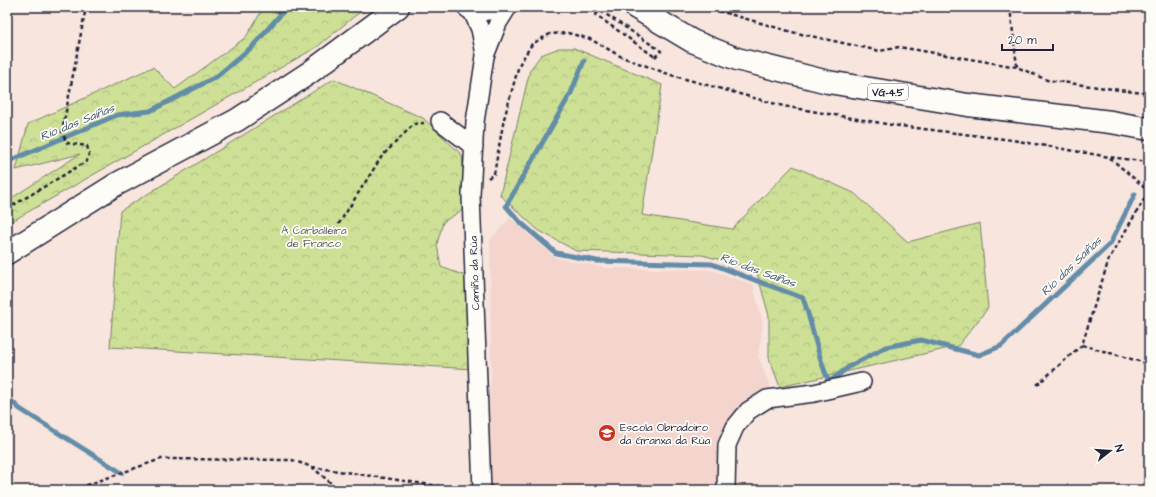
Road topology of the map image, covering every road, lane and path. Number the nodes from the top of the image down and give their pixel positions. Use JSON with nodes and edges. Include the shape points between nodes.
{"nodes":[{"id":1,"x":86,"y":7,"type":"edge"},
{"id":2,"x":398,"y":7,"type":"edge"},
{"id":3,"x":470,"y":7,"type":"edge"},
{"id":4,"x":500,"y":7,"type":"edge"},
{"id":5,"x":508,"y":7,"type":"edge"},
{"id":6,"x":595,"y":7,"type":"edge"},
{"id":7,"x":602,"y":7,"type":"edge"},
{"id":8,"x":705,"y":7,"type":"edge"},
{"id":9,"x":1010,"y":7,"type":"edge"},
{"id":10,"x":638,"y":8,"type":"edge"},
{"id":11,"x":485,"y":56,"type":"junction"},
{"id":12,"x":1017,"y":67,"type":"junction"},
{"id":13,"x":1149,"y":94,"type":"edge"},
{"id":14,"x":440,"y":121,"type":"joint"},
{"id":15,"x":1149,"y":129,"type":"edge"},
{"id":16,"x":474,"y":147,"type":"junction"},
{"id":17,"x":1109,"y":157,"type":"junction"},
{"id":18,"x":1149,"y":162,"type":"edge"},
{"id":19,"x":472,"y":190,"type":"junction"},
{"id":20,"x":1149,"y":191,"type":"edge"},
{"id":21,"x":7,"y":209,"type":"edge"},
{"id":22,"x":331,"y":236,"type":"dead end"},
{"id":23,"x":7,"y":253,"type":"edge"},
{"id":24,"x":1082,"y":345,"type":"junction"},
{"id":25,"x":1149,"y":364,"type":"edge"},
{"id":26,"x":862,"y":382,"type":"dead end"},
{"id":27,"x":1037,"y":385,"type":"dead end"},
{"id":28,"x":312,"y":467,"type":"junction"},
{"id":29,"x":73,"y":490,"type":"edge"},
{"id":30,"x":339,"y":490,"type":"edge"},
{"id":31,"x":464,"y":490,"type":"edge"},
{"id":32,"x":482,"y":490,"type":"edge"},
{"id":33,"x":726,"y":490,"type":"edge"}],
"edges":[{"from":1,"to":21,"type":"path","via":[[62,132],[67,143],[87,146],[87,161]]},
{"from":2,"to":23,"type":"main road","via":[[310,73],[237,120],[115,186]]},
{"from":3,"to":4,"type":"main road"},
{"from":3,"to":11,"type":"street","via":[[480,29]]},
{"from":5,"to":11,"type":"street"},
{"from":6,"to":7,"type":"path","bridge":true,"via":[[602,11],[661,51],[655,57],[596,15],[599,11]]},
{"from":8,"to":12,"type":"path","via":[[792,32],[880,51],[899,47]]},
{"from":9,"to":12,"type":"path"},
{"from":10,"to":15,"type":"main road","number":"VG-4.5","via":[[692,41],[737,59],[828,82],[968,105]]},
{"from":11,"to":16,"type":"street","name":"Camiño da Rúa","via":[[475,122]]},
{"from":12,"to":13,"type":"path","via":[[1047,80]]},
{"from":14,"to":16,"type":"street"},
{"from":14,"to":22,"type":"path","via":[[414,124],[382,156]]},
{"from":16,"to":19,"type":"street","name":"Camiño da Rúa"},
{"from":17,"to":18,"type":"path"},
{"from":17,"to":19,"type":"path","via":[[783,106],[671,75],[622,57],[590,39],[568,33],[550,34],[532,44],[519,65],[504,119],[494,174]]},
{"from":17,"to":20,"type":"path"},
{"from":19,"to":32,"type":"street","name":"Camiño da Rúa"},
{"from":20,"to":24,"type":"path","via":[[1108,259]]},
{"from":24,"to":25,"type":"path"},
{"from":24,"to":27,"type":"path"},
{"from":26,"to":33,"type":"street","via":[[814,393],[767,399],[748,411],[735,426],[727,445]]},
{"from":28,"to":29,"type":"path","via":[[292,460],[161,459]]},
{"from":28,"to":30,"type":"path"},
{"from":28,"to":31,"type":"path"}]}
